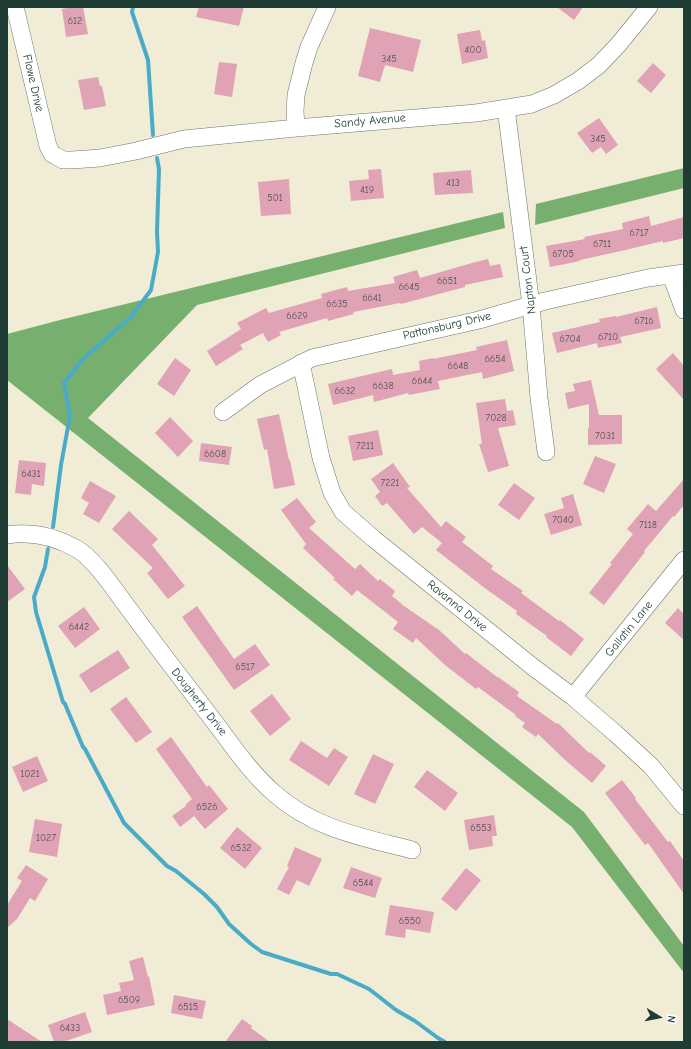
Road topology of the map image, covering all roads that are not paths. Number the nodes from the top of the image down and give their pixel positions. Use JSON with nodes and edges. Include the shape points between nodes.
{"nodes":[{"id":1,"x":15,"y":7,"type":"edge"},
{"id":2,"x":327,"y":7,"type":"edge"},
{"id":3,"x":649,"y":7,"type":"edge"},
{"id":4,"x":506,"y":108,"type":"junction"},
{"id":5,"x":296,"y":128,"type":"junction"},
{"id":6,"x":56,"y":156,"type":"joint"},
{"id":7,"x":677,"y":274,"type":"edge"},
{"id":8,"x":531,"y":304,"type":"junction"},
{"id":9,"x":684,"y":310,"type":"edge"},
{"id":10,"x":301,"y":363,"type":"junction"},
{"id":11,"x":223,"y":412,"type":"dead end"},
{"id":12,"x":546,"y":452,"type":"dead end"},
{"id":13,"x":7,"y":536,"type":"edge"},
{"id":14,"x":684,"y":560,"type":"edge"},
{"id":15,"x":573,"y":697,"type":"junction"},
{"id":16,"x":684,"y":806,"type":"edge"},
{"id":17,"x":412,"y":850,"type":"dead end"}],
"edges":[{"from":1,"to":6,"type":"street","name":"Flowe Drive","via":[[48,146]]},
{"from":2,"to":5,"type":"street","via":[[304,63],[296,95]]},
{"from":3,"to":4,"type":"street","name":"Sandy Avenue","via":[[599,65],[578,81],[532,104]]},
{"from":4,"to":5,"type":"street","name":"Sandy Avenue","via":[[476,113]]},
{"from":4,"to":8,"type":"street","name":"Napton Court"},
{"from":5,"to":6,"type":"street","name":"Sandy Avenue","via":[[184,139],[100,158],[63,160]]},
{"from":7,"to":8,"type":"street","name":"Pattonsburg Drive"},
{"from":7,"to":9,"type":"street"},
{"from":8,"to":10,"type":"street","name":"Pattonsburg Drive","via":[[479,320],[312,358]]},
{"from":8,"to":12,"type":"street","name":"Napton Court"},
{"from":10,"to":11,"type":"street","name":"Pattonsburg Drive","via":[[260,385]]},
{"from":10,"to":15,"type":"street","name":"Ravanna Drive","via":[[321,458],[332,493],[343,512],[520,657]]},
{"from":13,"to":17,"type":"street","name":"Dougherty Drive","via":[[32,534],[53,538],[88,558],[254,774],[275,794],[315,821]]},
{"from":14,"to":15,"type":"street","name":"Gallatin Lane"},
{"from":15,"to":16,"type":"street","name":"Ravanna Drive","via":[[651,766]]}]}
